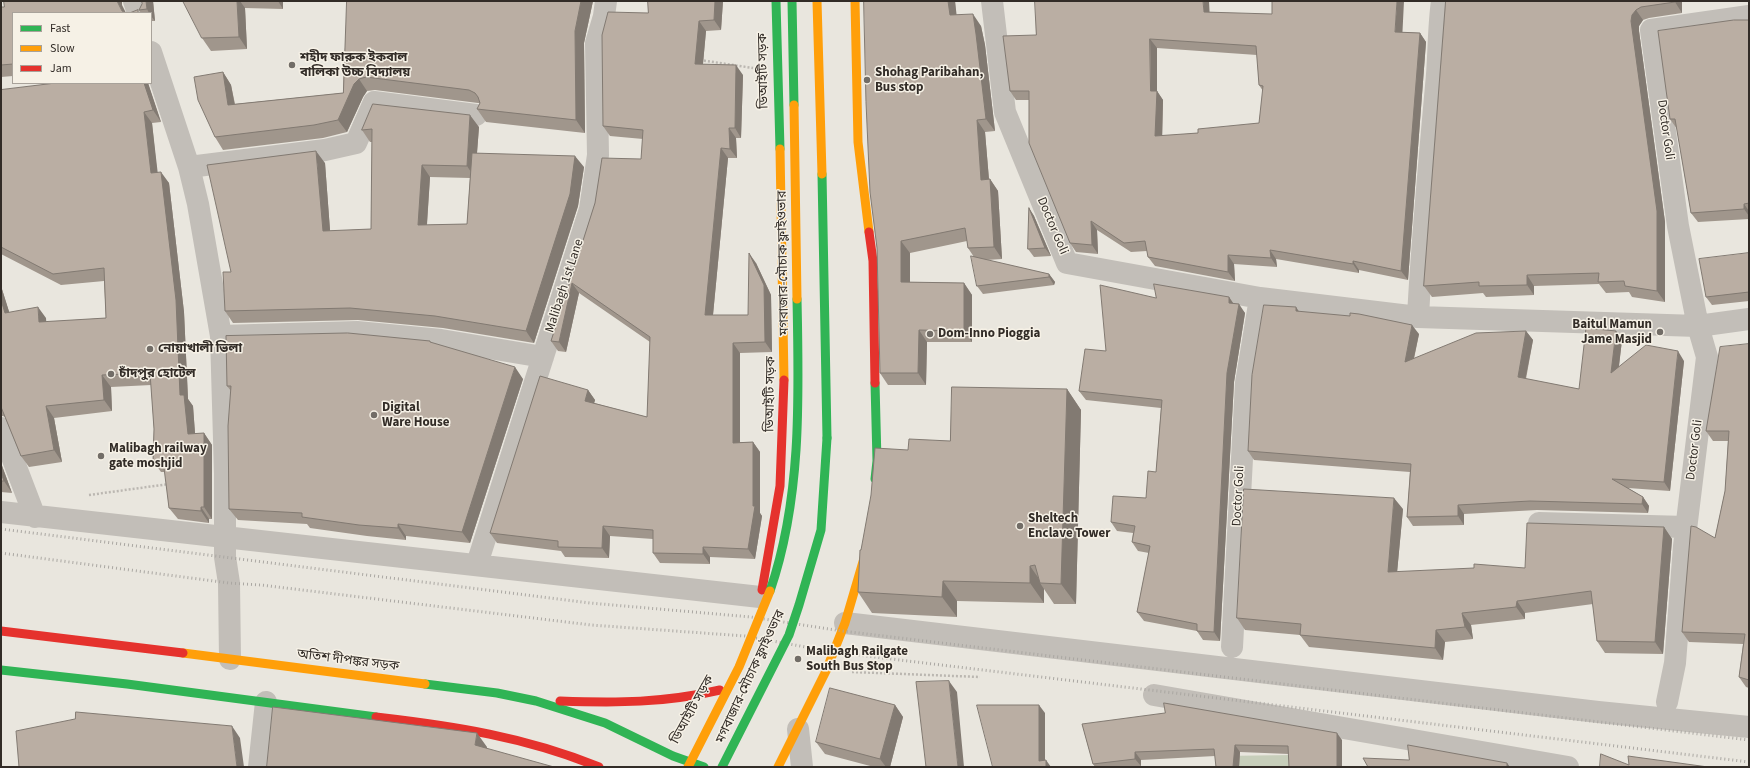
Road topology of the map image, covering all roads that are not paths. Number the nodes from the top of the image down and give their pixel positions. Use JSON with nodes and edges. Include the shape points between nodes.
{"nodes":[{"id":1,"x":134,"y":1,"type":"edge"},
{"id":2,"x":606,"y":1,"type":"edge"},
{"id":3,"x":776,"y":1,"type":"edge"},
{"id":4,"x":792,"y":1,"type":"edge"},
{"id":5,"x":817,"y":1,"type":"edge"},
{"id":6,"x":855,"y":1,"type":"edge"},
{"id":7,"x":992,"y":1,"type":"edge"},
{"id":8,"x":1442,"y":1,"type":"edge"},
{"id":9,"x":138,"y":12,"type":"edge"},
{"id":10,"x":1749,"y":16,"type":"edge"},
{"id":11,"x":152,"y":57,"type":"edge"},
{"id":12,"x":476,"y":115,"type":"edge"},
{"id":13,"x":189,"y":167,"type":"junction"},
{"id":14,"x":1260,"y":298,"type":"junction"},
{"id":15,"x":1418,"y":317,"type":"junction"},
{"id":16,"x":1749,"y":319,"type":"edge"},
{"id":17,"x":1698,"y":326,"type":"junction"},
{"id":18,"x":221,"y":336,"type":"junction"},
{"id":19,"x":542,"y":357,"type":"junction"},
{"id":20,"x":1,"y":428,"type":"edge"},
{"id":21,"x":875,"y":490,"type":"edge"},
{"id":22,"x":1,"y":512,"type":"edge"},
{"id":23,"x":35,"y":516,"type":"junction"},
{"id":24,"x":1539,"y":523,"type":"edge"},
{"id":25,"x":1686,"y":528,"type":"junction"},
{"id":26,"x":226,"y":537,"type":"junction"},
{"id":27,"x":868,"y":540,"type":"edge"},
{"id":28,"x":477,"y":564,"type":"junction"},
{"id":29,"x":760,"y":597,"type":"junction"},
{"id":30,"x":844,"y":623,"type":"junction"},
{"id":31,"x":1,"y":631,"type":"edge"},
{"id":32,"x":1232,"y":647,"type":"dead end"},
{"id":33,"x":230,"y":659,"type":"junction"},
{"id":34,"x":1,"y":670,"type":"edge"},
{"id":35,"x":720,"y":690,"type":"junction"},
{"id":36,"x":1154,"y":695,"type":"dead end"},
{"id":37,"x":536,"y":701,"type":"junction"},
{"id":38,"x":266,"y":702,"type":"junction"},
{"id":39,"x":1667,"y":702,"type":"dead end"},
{"id":40,"x":1749,"y":727,"type":"edge"},
{"id":41,"x":798,"y":729,"type":"junction"},
{"id":42,"x":677,"y":761,"type":"edge"},
{"id":43,"x":259,"y":767,"type":"edge"},
{"id":44,"x":599,"y":767,"type":"edge"},
{"id":45,"x":667,"y":767,"type":"edge"},
{"id":46,"x":688,"y":767,"type":"edge"},
{"id":47,"x":704,"y":767,"type":"edge"},
{"id":48,"x":722,"y":767,"type":"edge"},
{"id":49,"x":778,"y":767,"type":"edge"},
{"id":50,"x":802,"y":767,"type":"edge"},
{"id":51,"x":1568,"y":767,"type":"edge"}],
"edges":[{"from":1,"to":9,"type":"street"},
{"from":2,"to":19,"type":"street","name":"Malibagh 1st Lane","via":[[596,44],[598,155],[590,209]]},
{"from":3,"to":29,"type":"main road","name":"ডিআইটি সড়ক","via":[[785,367],[784,428],[780,486]]},
{"from":4,"to":46,"type":"main road","name":"মগবাজার-মৌচাক ফ্লাইওভার","bridge":true,"via":[[799,372],[797,434],[787,522],[768,598],[750,645]]},
{"from":5,"to":48,"type":"main road","name":"মগবাজার-মৌচাক ফ্লাইওভার","bridge":true,"via":[[827,347],[826,471],[821,530],[788,635]]},
{"from":6,"to":21,"type":"main road","via":[[858,142],[873,261],[877,461]]},
{"from":7,"to":14,"type":"street","name":"Doctor Goli","via":[[1005,112],[1067,263]]},
{"from":8,"to":15,"type":"street"},
{"from":10,"to":17,"type":"street","name":"Doctor Goli","via":[[1652,30],[1678,226]]},
{"from":11,"to":13,"type":"street"},
{"from":12,"to":13,"type":"street","via":[[374,102],[356,143],[325,150]]},
{"from":13,"to":18,"type":"street"},
{"from":14,"to":15,"type":"street","name":"Doctor Goli"},
{"from":14,"to":32,"type":"street","name":"Doctor Goli","via":[[1245,390]]},
{"from":15,"to":17,"type":"street","name":"Doctor Goli"},
{"from":16,"to":17,"type":"street","name":"Doctor Goli"},
{"from":17,"to":25,"type":"street","name":"Doctor Goli","via":[[1707,357]]},
{"from":18,"to":19,"type":"street","via":[[357,332],[441,340]]},
{"from":18,"to":26,"type":"street"},
{"from":19,"to":28,"type":"street","name":"Malibagh 1st Lane"},
{"from":20,"to":23,"type":"street"},
{"from":22,"to":23,"type":"street"},
{"from":23,"to":26,"type":"street"},
{"from":24,"to":25,"type":"street"},
{"from":25,"to":39,"type":"street","name":"Doctor Goli","via":[[1675,663]]},
{"from":26,"to":28,"type":"street"},
{"from":26,"to":33,"type":"street"},
{"from":27,"to":30,"type":"main road"},
{"from":28,"to":29,"type":"street"},
{"from":29,"to":35,"type":"main road","name":"ডিআইটি সড়ক"},
{"from":30,"to":40,"type":"street","via":[[1598,712]]},
{"from":30,"to":41,"type":"main road","via":[[826,672]]},
{"from":31,"to":33,"type":"main road","name":"অতিশ দীপঙ্কর সড়ক"},
{"from":33,"to":37,"type":"main road","name":"অতিশ দীপঙ্কর সড়ক","via":[[497,693]]},
{"from":34,"to":38,"type":"main road"},
{"from":35,"to":37,"type":"main road","via":[[684,698],[622,703]]},
{"from":35,"to":42,"type":"main road","name":"ডিআইটি সড়ক"},
{"from":36,"to":51,"type":"street"},
{"from":37,"to":42,"type":"main road","name":"অতিশ দীপঙ্কর সড়ক","via":[[605,723]]},
{"from":38,"to":43,"type":"street"},
{"from":38,"to":44,"type":"main road","via":[[468,729],[573,755]]},
{"from":41,"to":49,"type":"main road"},
{"from":41,"to":50,"type":"street"},
{"from":42,"to":45,"type":"main road","name":"ডিআইটি সড়ক"},
{"from":42,"to":47,"type":"main road","name":"অতিশ দীপঙ্কর সড়ক"}]}
